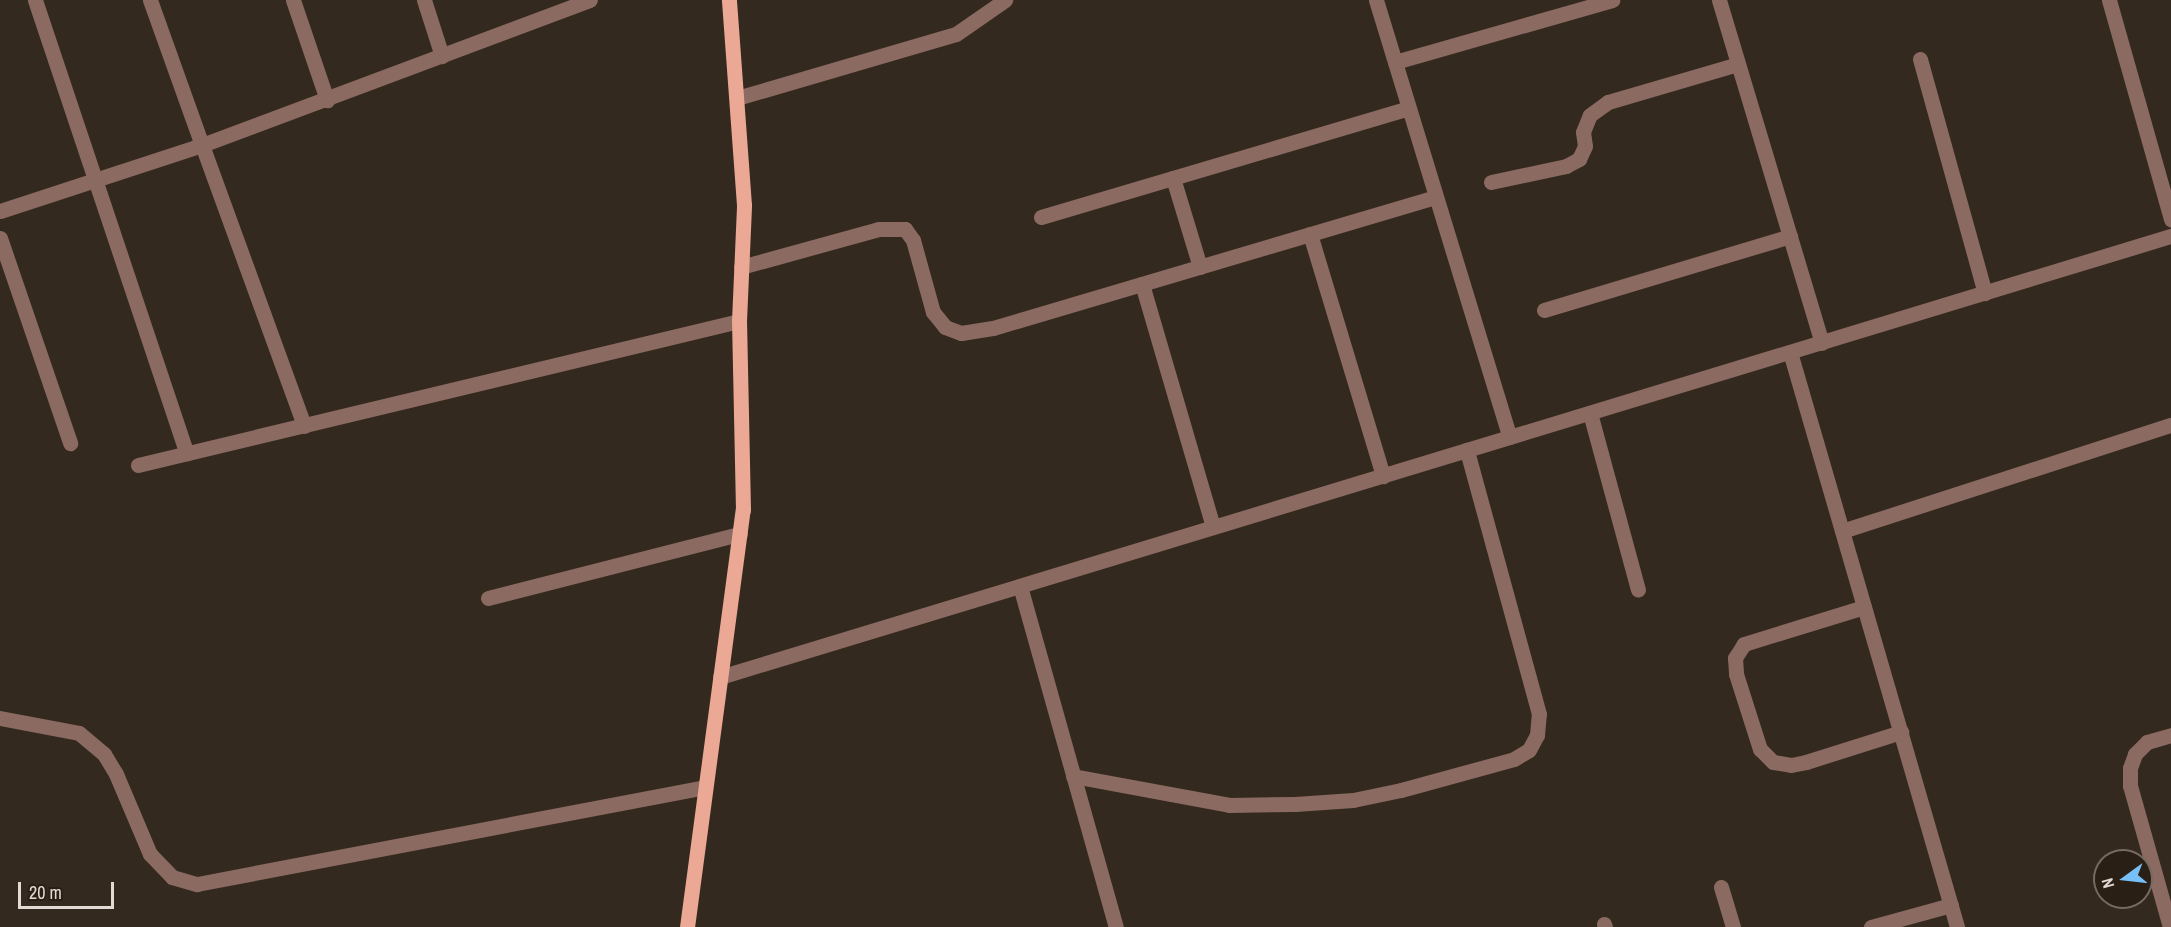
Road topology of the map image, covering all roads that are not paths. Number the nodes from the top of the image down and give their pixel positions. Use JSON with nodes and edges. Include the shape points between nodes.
{"nodes":[{"id":1,"x":35,"y":0,"type":"edge"},
{"id":2,"x":150,"y":0,"type":"edge"},
{"id":3,"x":293,"y":0,"type":"edge"},
{"id":4,"x":424,"y":0,"type":"edge"},
{"id":5,"x":590,"y":0,"type":"edge"},
{"id":6,"x":729,"y":0,"type":"edge"},
{"id":7,"x":1005,"y":0,"type":"edge"},
{"id":8,"x":1376,"y":0,"type":"edge"},
{"id":9,"x":1612,"y":0,"type":"edge"},
{"id":10,"x":1719,"y":0,"type":"edge"},
{"id":11,"x":2109,"y":0,"type":"edge"},
{"id":12,"x":442,"y":56,"type":"junction"},
{"id":13,"x":1920,"y":59,"type":"dead end"},
{"id":14,"x":1395,"y":63,"type":"junction"},
{"id":15,"x":1738,"y":64,"type":"junction"},
{"id":16,"x":737,"y":98,"type":"junction"},
{"id":17,"x":327,"y":100,"type":"junction"},
{"id":18,"x":1408,"y":108,"type":"junction"},
{"id":19,"x":201,"y":145,"type":"junction"},
{"id":20,"x":1173,"y":178,"type":"junction"},
{"id":21,"x":96,"y":181,"type":"junction"},
{"id":22,"x":1491,"y":182,"type":"dead end"},
{"id":23,"x":1435,"y":197,"type":"junction"},
{"id":24,"x":0,"y":211,"type":"edge"},
{"id":25,"x":1041,"y":217,"type":"dead end"},
{"id":26,"x":2171,"y":219,"type":"edge"},
{"id":27,"x":1310,"y":234,"type":"junction"},
{"id":28,"x":1790,"y":236,"type":"junction"},
{"id":29,"x":2171,"y":236,"type":"edge"},
{"id":30,"x":0,"y":238,"type":"edge"},
{"id":31,"x":741,"y":267,"type":"junction"},
{"id":32,"x":1200,"y":267,"type":"junction"},
{"id":33,"x":1142,"y":284,"type":"junction"},
{"id":34,"x":1985,"y":293,"type":"junction"},
{"id":35,"x":1544,"y":310,"type":"dead end"},
{"id":36,"x":739,"y":321,"type":"junction"},
{"id":37,"x":1822,"y":343,"type":"junction"},
{"id":38,"x":1790,"y":352,"type":"junction"},
{"id":39,"x":1590,"y":413,"type":"junction"},
{"id":40,"x":2171,"y":425,"type":"edge"},
{"id":41,"x":304,"y":426,"type":"junction"},
{"id":42,"x":1510,"y":437,"type":"junction"},
{"id":43,"x":70,"y":443,"type":"dead end"},
{"id":44,"x":1467,"y":450,"type":"junction"},
{"id":45,"x":188,"y":453,"type":"junction"},
{"id":46,"x":138,"y":465,"type":"dead end"},
{"id":47,"x":1383,"y":476,"type":"junction"},
{"id":48,"x":1213,"y":527,"type":"junction"},
{"id":49,"x":1842,"y":531,"type":"junction"},
{"id":50,"x":740,"y":534,"type":"junction"},
{"id":51,"x":1020,"y":586,"type":"junction"},
{"id":52,"x":1638,"y":590,"type":"dead end"},
{"id":53,"x":488,"y":598,"type":"dead end"},
{"id":54,"x":1864,"y":607,"type":"junction"},
{"id":55,"x":720,"y":677,"type":"junction"},
{"id":56,"x":0,"y":718,"type":"edge"},
{"id":57,"x":1900,"y":732,"type":"junction"},
{"id":58,"x":2171,"y":735,"type":"edge"},
{"id":59,"x":1073,"y":776,"type":"junction"},
{"id":60,"x":705,"y":787,"type":"junction"},
{"id":61,"x":1721,"y":887,"type":"dead end"},
{"id":62,"x":1951,"y":905,"type":"junction"},
{"id":63,"x":2169,"y":923,"type":"edge"},
{"id":64,"x":687,"y":927,"type":"edge"},
{"id":65,"x":1116,"y":927,"type":"edge"},
{"id":66,"x":1733,"y":927,"type":"edge"},
{"id":67,"x":1871,"y":927,"type":"edge"},
{"id":68,"x":1957,"y":927,"type":"edge"}],
"edges":[{"from":1,"to":21,"type":"street"},
{"from":2,"to":19,"type":"street"},
{"from":3,"to":17,"type":"street"},
{"from":4,"to":12,"type":"street"},
{"from":5,"to":12,"type":"street"},
{"from":6,"to":16,"type":"main road"},
{"from":7,"to":16,"type":"street","via":[[956,34]]},
{"from":8,"to":14,"type":"street"},
{"from":9,"to":14,"type":"street"},
{"from":10,"to":15,"type":"street"},
{"from":11,"to":26,"type":"street"},
{"from":12,"to":17,"type":"street"},
{"from":13,"to":34,"type":"street"},
{"from":14,"to":18,"type":"street"},
{"from":15,"to":22,"type":"street","via":[[1608,102],[1590,116],[1582,132],[1585,146],[1579,159]]},
{"from":15,"to":28,"type":"street"},
{"from":16,"to":31,"type":"main road","via":[[744,205]]},
{"from":17,"to":19,"type":"street"},
{"from":18,"to":20,"type":"street"},
{"from":18,"to":23,"type":"street"},
{"from":19,"to":21,"type":"street"},
{"from":19,"to":41,"type":"street"},
{"from":20,"to":25,"type":"street"},
{"from":20,"to":32,"type":"street"},
{"from":21,"to":24,"type":"street"},
{"from":21,"to":45,"type":"street"},
{"from":23,"to":27,"type":"street"},
{"from":23,"to":42,"type":"street"},
{"from":27,"to":32,"type":"street"},
{"from":27,"to":47,"type":"street"},
{"from":28,"to":35,"type":"street"},
{"from":28,"to":37,"type":"street"},
{"from":29,"to":34,"type":"street"},
{"from":30,"to":43,"type":"street"},
{"from":31,"to":33,"type":"street","via":[[879,229],[905,230],[913,240],[933,312],[945,327],[961,333],[993,328]]},
{"from":31,"to":36,"type":"main road"},
{"from":32,"to":33,"type":"street"},
{"from":33,"to":48,"type":"street"},
{"from":34,"to":37,"type":"street"},
{"from":36,"to":41,"type":"street"},
{"from":36,"to":50,"type":"main road","via":[[743,510]]},
{"from":37,"to":38,"type":"street"},
{"from":38,"to":39,"type":"street"},
{"from":38,"to":49,"type":"street"},
{"from":39,"to":42,"type":"street"},
{"from":39,"to":52,"type":"street"},
{"from":40,"to":49,"type":"street"},
{"from":41,"to":45,"type":"street"},
{"from":42,"to":44,"type":"street"},
{"from":44,"to":47,"type":"street"},
{"from":44,"to":59,"type":"street","via":[[1539,714],[1537,735],[1528,750],[1514,759],[1401,790],[1353,800],[1295,804],[1229,806]]},
{"from":45,"to":46,"type":"street"},
{"from":47,"to":48,"type":"street"},
{"from":48,"to":51,"type":"street"},
{"from":49,"to":54,"type":"street"},
{"from":50,"to":53,"type":"street"},
{"from":50,"to":55,"type":"main road"},
{"from":51,"to":55,"type":"street"},
{"from":51,"to":59,"type":"street"},
{"from":54,"to":57,"type":"street"},
{"from":54,"to":57,"type":"street","via":[[1744,644],[1735,658],[1736,674],[1760,749],[1773,762],[1806,762]]},
{"from":55,"to":60,"type":"main road"},
{"from":56,"to":60,"type":"street","via":[[79,733],[104,754],[150,854],[172,877],[197,884]]},
{"from":57,"to":62,"type":"street"},
{"from":58,"to":63,"type":"street","via":[[2146,742],[2135,754],[2130,768],[2130,786]]},
{"from":59,"to":65,"type":"street"},
{"from":60,"to":64,"type":"main road"},
{"from":61,"to":66,"type":"street"},
{"from":62,"to":67,"type":"street"},
{"from":62,"to":68,"type":"street"}]}
